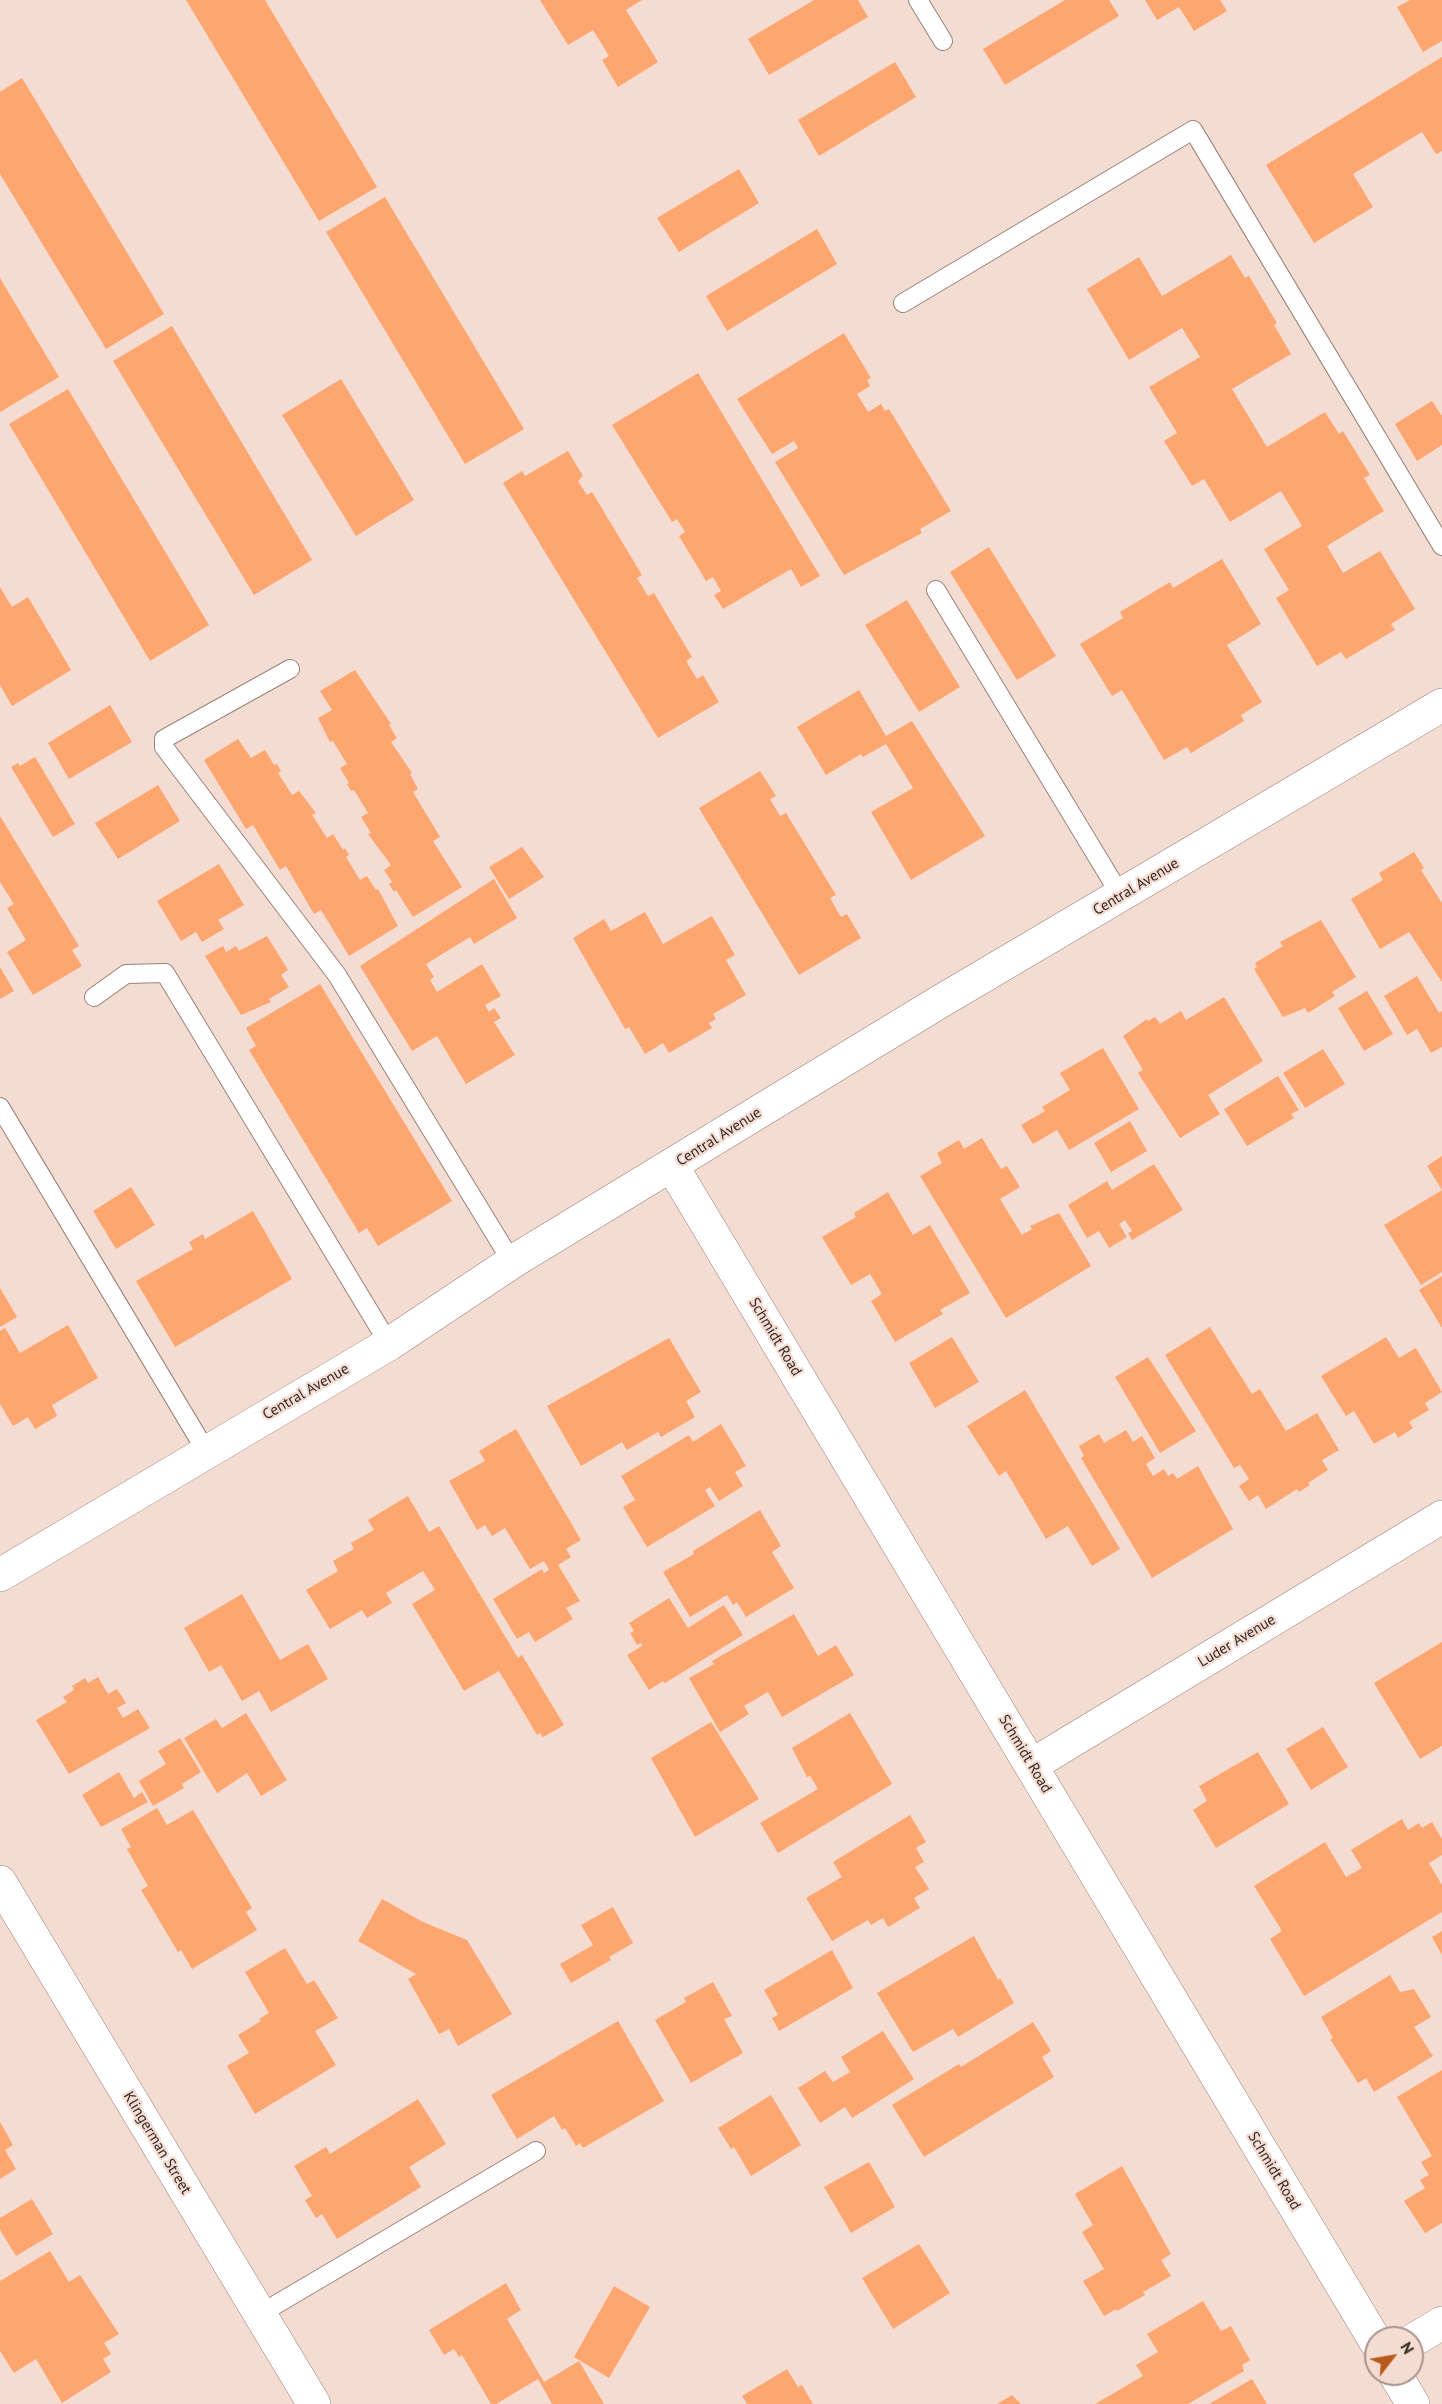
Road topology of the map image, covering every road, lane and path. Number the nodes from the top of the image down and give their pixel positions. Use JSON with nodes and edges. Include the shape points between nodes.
{"nodes":[{"id":1,"x":918,"y":0,"type":"edge"},
{"id":2,"x":943,"y":41,"type":"dead end"},
{"id":3,"x":903,"y":303,"type":"dead end"},
{"id":4,"x":1442,"y":546,"type":"edge"},
{"id":5,"x":936,"y":590,"type":"dead end"},
{"id":6,"x":290,"y":669,"type":"dead end"},
{"id":7,"x":1442,"y":705,"type":"edge"},
{"id":8,"x":1121,"y":896,"type":"junction"},
{"id":9,"x":94,"y":997,"type":"dead end"},
{"id":10,"x":0,"y":1107,"type":"edge"},
{"id":11,"x":672,"y":1166,"type":"junction"},
{"id":12,"x":512,"y":1262,"type":"junction"},
{"id":13,"x":389,"y":1344,"type":"junction"},
{"id":14,"x":206,"y":1451,"type":"junction"},
{"id":15,"x":1442,"y":1518,"type":"edge"},
{"id":16,"x":0,"y":1575,"type":"edge"},
{"id":17,"x":1032,"y":1765,"type":"junction"},
{"id":18,"x":0,"y":1882,"type":"edge"},
{"id":19,"x":536,"y":2151,"type":"dead end"},
{"id":20,"x":260,"y":2314,"type":"junction"},
{"id":21,"x":1442,"y":2323,"type":"edge"},
{"id":22,"x":1366,"y":2326,"type":"edge"},
{"id":23,"x":1424,"y":2334,"type":"edge"},
{"id":24,"x":1402,"y":2386,"type":"edge"},
{"id":25,"x":314,"y":2404,"type":"edge"},
{"id":26,"x":1413,"y":2404,"type":"edge"}],
"edges":[{"from":1,"to":2,"type":"lane"},
{"from":3,"to":4,"type":"lane","via":[[1193,130]]},
{"from":5,"to":8,"type":"lane"},
{"from":6,"to":12,"type":"lane","via":[[164,739],[164,747],[337,975]]},
{"from":7,"to":8,"type":"street","name":"Central Avenue"},
{"from":8,"to":11,"type":"street","name":"Central Avenue"},
{"from":9,"to":13,"type":"lane","via":[[126,974],[165,974]]},
{"from":10,"to":14,"type":"lane"},
{"from":11,"to":12,"type":"street","name":"Central Avenue"},
{"from":11,"to":17,"type":"street","name":"Schmidt Road"},
{"from":12,"to":13,"type":"street","name":"Central Avenue"},
{"from":13,"to":14,"type":"street","name":"Central Avenue"},
{"from":14,"to":16,"type":"street","name":"Central Avenue"},
{"from":15,"to":17,"type":"street","name":"Luder Avenue"},
{"from":17,"to":22,"type":"street","name":"Schmidt Road"},
{"from":18,"to":20,"type":"street","name":"Klingerman Street"},
{"from":19,"to":20,"type":"lane"},
{"from":20,"to":25,"type":"street","name":"Klingerman Street"},
{"from":21,"to":23,"type":"street"},
{"from":24,"to":26,"type":"street"}]}
